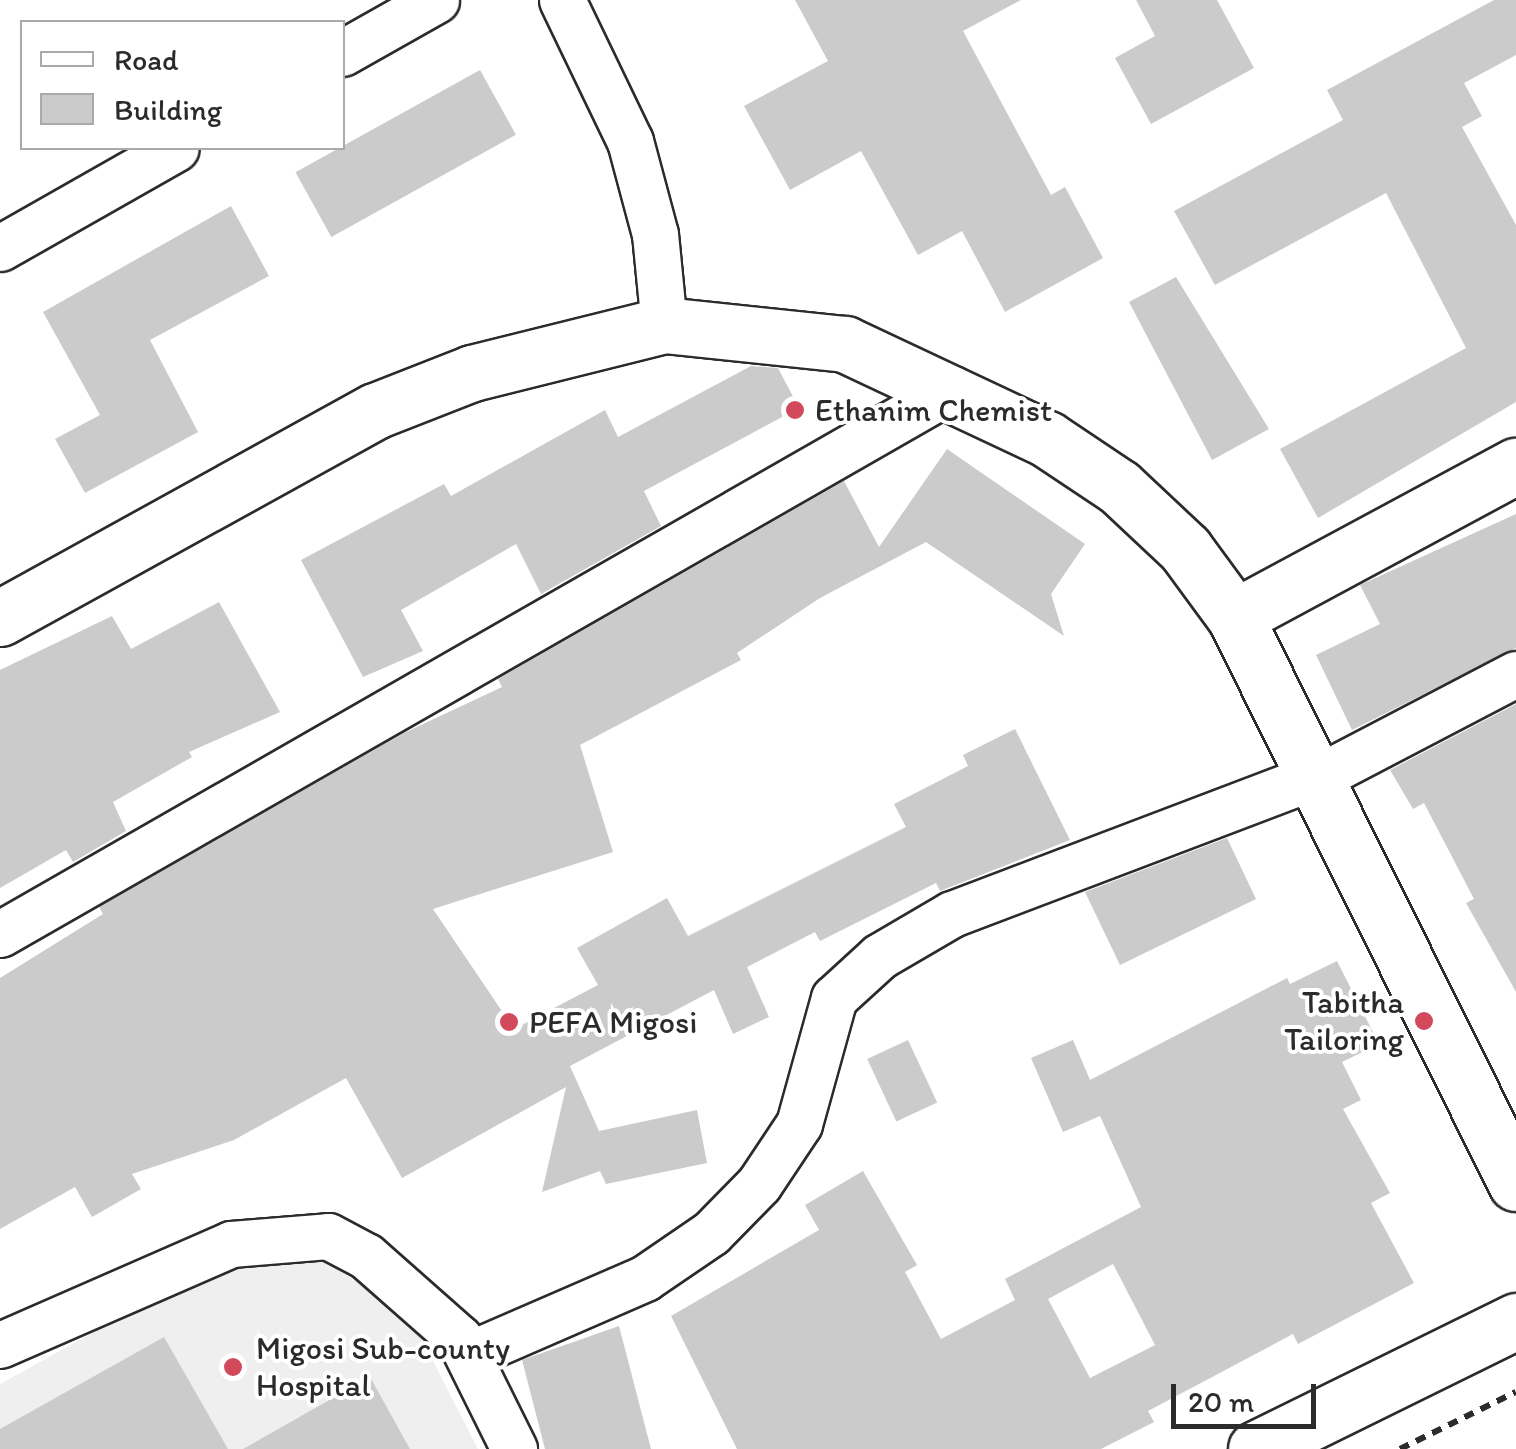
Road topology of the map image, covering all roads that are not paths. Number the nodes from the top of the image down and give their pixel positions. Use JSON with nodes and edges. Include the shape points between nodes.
{"nodes":[{"id":1,"x":436,"y":0,"type":"edge"},
{"id":2,"x":562,"y":0,"type":"edge"},
{"id":3,"x":345,"y":51,"type":"edge"},
{"id":4,"x":172,"y":150,"type":"edge"},
{"id":5,"x":0,"y":248,"type":"edge"},
{"id":6,"x":664,"y":325,"type":"junction"},
{"id":7,"x":952,"y":389,"type":"junction"},
{"id":8,"x":1516,"y":466,"type":"edge"},
{"id":9,"x":1235,"y":617,"type":"junction"},
{"id":10,"x":0,"y":618,"type":"edge"},
{"id":11,"x":1516,"y":674,"type":"edge"},
{"id":12,"x":1314,"y":774,"type":"junction"},
{"id":13,"x":0,"y":934,"type":"edge"},
{"id":14,"x":1516,"y":1183,"type":"edge"},
{"id":15,"x":1516,"y":1321,"type":"edge"},
{"id":16,"x":0,"y":1345,"type":"edge"},
{"id":17,"x":468,"y":1355,"type":"junction"},
{"id":18,"x":514,"y":1449,"type":"edge"},
{"id":19,"x":1256,"y":1449,"type":"edge"}],
"edges":[{"from":1,"to":3,"type":"street"},
{"from":2,"to":6,"type":"street","via":[[630,141],[655,234]]},
{"from":4,"to":5,"type":"street"},
{"from":6,"to":7,"type":"street","via":[[845,344]]},
{"from":6,"to":10,"type":"street","via":[[548,350],[375,411]]},
{"from":7,"to":9,"type":"street","via":[[1119,486],[1185,549]]},
{"from":7,"to":13,"type":"street"},
{"from":8,"to":9,"type":"street"},
{"from":9,"to":12,"type":"street"},
{"from":11,"to":12,"type":"street"},
{"from":12,"to":14,"type":"street"},
{"from":12,"to":17,"type":"street","via":[[952,914],[880,956],[834,998],[799,1124],[759,1184],[711,1233],[645,1278]]},
{"from":15,"to":19,"type":"street"},
{"from":16,"to":17,"type":"street","via":[[231,1244],[286,1234],[328,1236],[366,1256]]},
{"from":17,"to":18,"type":"street"}]}
